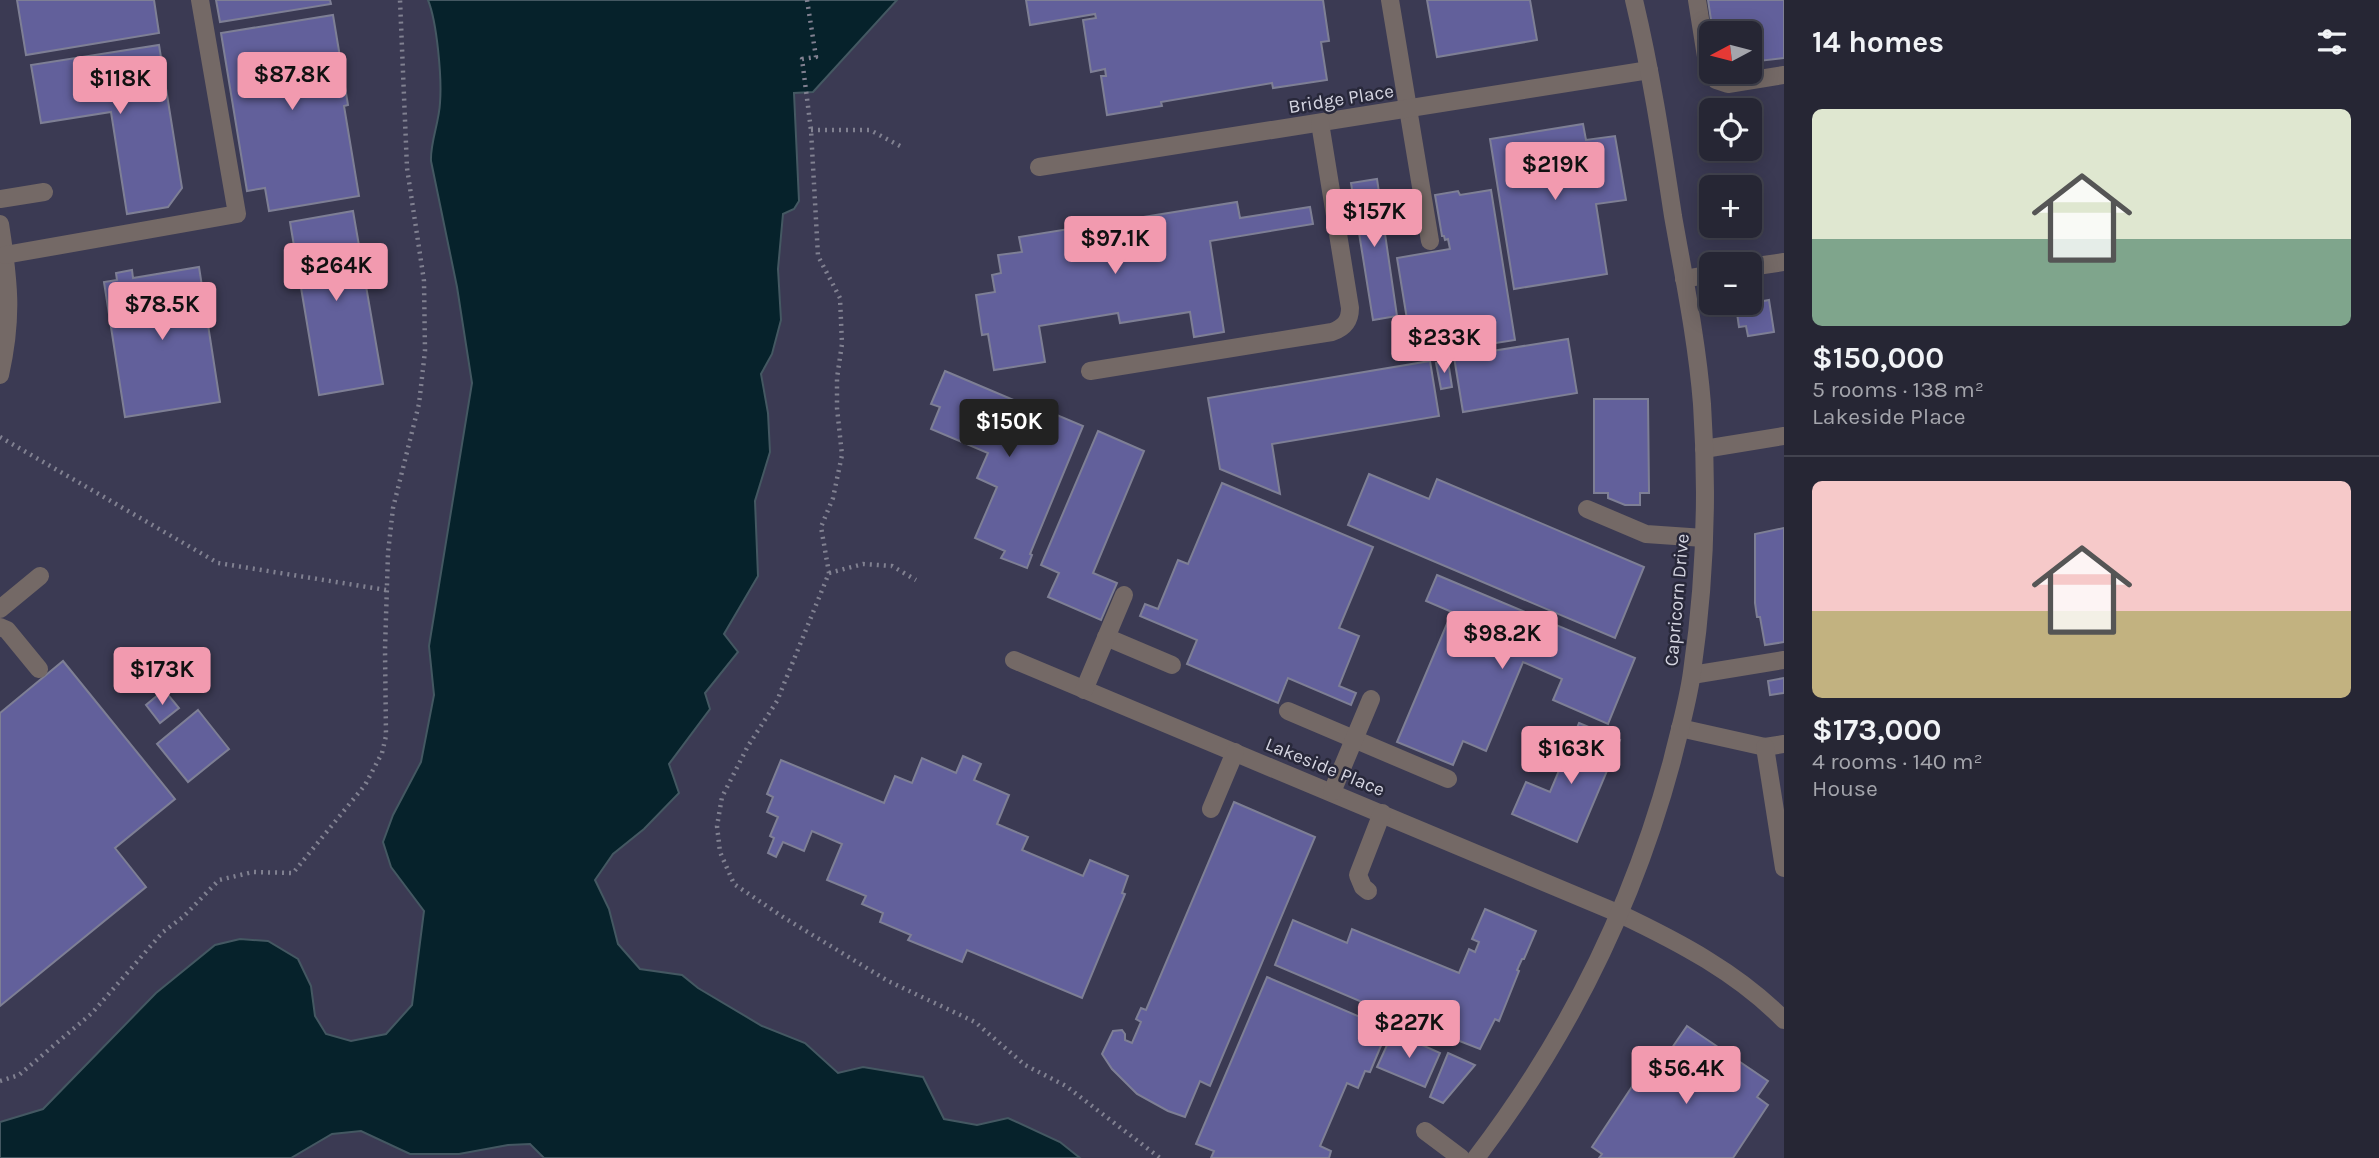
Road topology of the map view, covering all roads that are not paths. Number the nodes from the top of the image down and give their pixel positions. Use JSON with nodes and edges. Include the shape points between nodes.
{"nodes":[{"id":1,"x":200,"y":0,"type":"edge"},
{"id":2,"x":1390,"y":0,"type":"edge"},
{"id":3,"x":1634,"y":0,"type":"edge"},
{"id":4,"x":1697,"y":0,"type":"edge"},
{"id":5,"x":1649,"y":70,"type":"junction"},
{"id":6,"x":1784,"y":75,"type":"edge"},
{"id":7,"x":1408,"y":109,"type":"junction"},
{"id":8,"x":1320,"y":123,"type":"junction"},
{"id":9,"x":1039,"y":167,"type":"dead end"},
{"id":10,"x":44,"y":192,"type":"dead end"},
{"id":11,"x":0,"y":199,"type":"edge"},
{"id":12,"x":2,"y":240,"type":"edge"},
{"id":13,"x":1430,"y":241,"type":"dead end"},
{"id":14,"x":1784,"y":262,"type":"edge"},
{"id":15,"x":1762,"y":265,"type":"edge"},
{"id":16,"x":1699,"y":276,"type":"edge"},
{"id":17,"x":1684,"y":279,"type":"junction"},
{"id":18,"x":1090,"y":371,"type":"dead end"},
{"id":19,"x":0,"y":376,"type":"edge"},
{"id":20,"x":1784,"y":436,"type":"edge"},
{"id":21,"x":1704,"y":449,"type":"junction"},
{"id":22,"x":1587,"y":509,"type":"dead end"},
{"id":23,"x":1704,"y":538,"type":"junction"},
{"id":24,"x":40,"y":576,"type":"dead end"},
{"id":25,"x":1124,"y":595,"type":"dead end"},
{"id":26,"x":0,"y":609,"type":"edge"},
{"id":27,"x":0,"y":627,"type":"edge"},
{"id":28,"x":1106,"y":638,"type":"junction"},
{"id":29,"x":1014,"y":660,"type":"dead end"},
{"id":30,"x":1784,"y":660,"type":"edge"},
{"id":31,"x":1172,"y":665,"type":"dead end"},
{"id":32,"x":39,"y":669,"type":"dead end"},
{"id":33,"x":1692,"y":675,"type":"junction"},
{"id":34,"x":1084,"y":690,"type":"junction"},
{"id":35,"x":1371,"y":699,"type":"dead end"},
{"id":36,"x":1288,"y":711,"type":"dead end"},
{"id":37,"x":1680,"y":728,"type":"junction"},
{"id":38,"x":1355,"y":739,"type":"junction"},
{"id":39,"x":1784,"y":744,"type":"edge"},
{"id":40,"x":1765,"y":747,"type":"junction"},
{"id":41,"x":1235,"y":752,"type":"junction"},
{"id":42,"x":1448,"y":779,"type":"dead end"},
{"id":43,"x":1332,"y":792,"type":"junction"},
{"id":44,"x":1211,"y":809,"type":"dead end"},
{"id":45,"x":1382,"y":813,"type":"junction"},
{"id":46,"x":1784,"y":868,"type":"edge"},
{"id":47,"x":1368,"y":891,"type":"dead end"},
{"id":48,"x":1620,"y":914,"type":"junction"},
{"id":49,"x":1784,"y":1020,"type":"edge"},
{"id":50,"x":1425,"y":1131,"type":"dead end"},
{"id":51,"x":1461,"y":1158,"type":"edge"},
{"id":52,"x":1476,"y":1158,"type":"edge"}],
"edges":[{"from":1,"to":12,"type":"street","via":[[237,214]]},
{"from":2,"to":7,"type":"street"},
{"from":3,"to":5,"type":"street","name":"Capricorn Drive"},
{"from":4,"to":6,"type":"street","via":[[1709,69],[1716,80],[1728,84]]},
{"from":5,"to":7,"type":"street","name":"Bridge Place"},
{"from":5,"to":17,"type":"street","name":"Capricorn Drive"},
{"from":7,"to":8,"type":"street","name":"Bridge Place"},
{"from":7,"to":13,"type":"street"},
{"from":8,"to":9,"type":"street","name":"Bridge Place"},
{"from":8,"to":18,"type":"street","via":[[1350,308],[1346,324],[1332,332]]},
{"from":10,"to":11,"type":"street"},
{"from":12,"to":19,"type":"street","via":[[10,314]]},
{"from":14,"to":15,"type":"street"},
{"from":16,"to":17,"type":"street"},
{"from":17,"to":21,"type":"street","name":"Capricorn Drive","via":[[1702,400]]},
{"from":20,"to":21,"type":"street"},
{"from":21,"to":23,"type":"street","name":"Capricorn Drive"},
{"from":22,"to":23,"type":"street","via":[[1646,534]]},
{"from":23,"to":33,"type":"street","name":"Capricorn Drive"},
{"from":24,"to":26,"type":"street"},
{"from":25,"to":28,"type":"street"},
{"from":27,"to":32,"type":"street"},
{"from":28,"to":31,"type":"street"},
{"from":28,"to":34,"type":"street"},
{"from":29,"to":34,"type":"street","name":"Lakeside Place"},
{"from":30,"to":33,"type":"street"},
{"from":33,"to":37,"type":"street","name":"Capricorn Drive"},
{"from":34,"to":41,"type":"street","name":"Lakeside Place"},
{"from":35,"to":38,"type":"street"},
{"from":36,"to":38,"type":"street"},
{"from":37,"to":40,"type":"street"},
{"from":37,"to":48,"type":"street","name":"Capricorn Drive","via":[[1644,853]]},
{"from":38,"to":42,"type":"street"},
{"from":38,"to":43,"type":"street"},
{"from":39,"to":40,"type":"street"},
{"from":40,"to":46,"type":"street"},
{"from":41,"to":43,"type":"street","name":"Lakeside Place"},
{"from":41,"to":44,"type":"street"},
{"from":43,"to":45,"type":"street","name":"Lakeside Place"},
{"from":45,"to":47,"type":"street","via":[[1358,875]]},
{"from":45,"to":48,"type":"street","name":"Lakeside Place"},
{"from":48,"to":49,"type":"street","name":"Lakeside Place","via":[[1697,953],[1763,998]]},
{"from":48,"to":52,"type":"street","name":"Capricorn Drive","via":[[1569,1020]]},
{"from":50,"to":51,"type":"street"}]}
